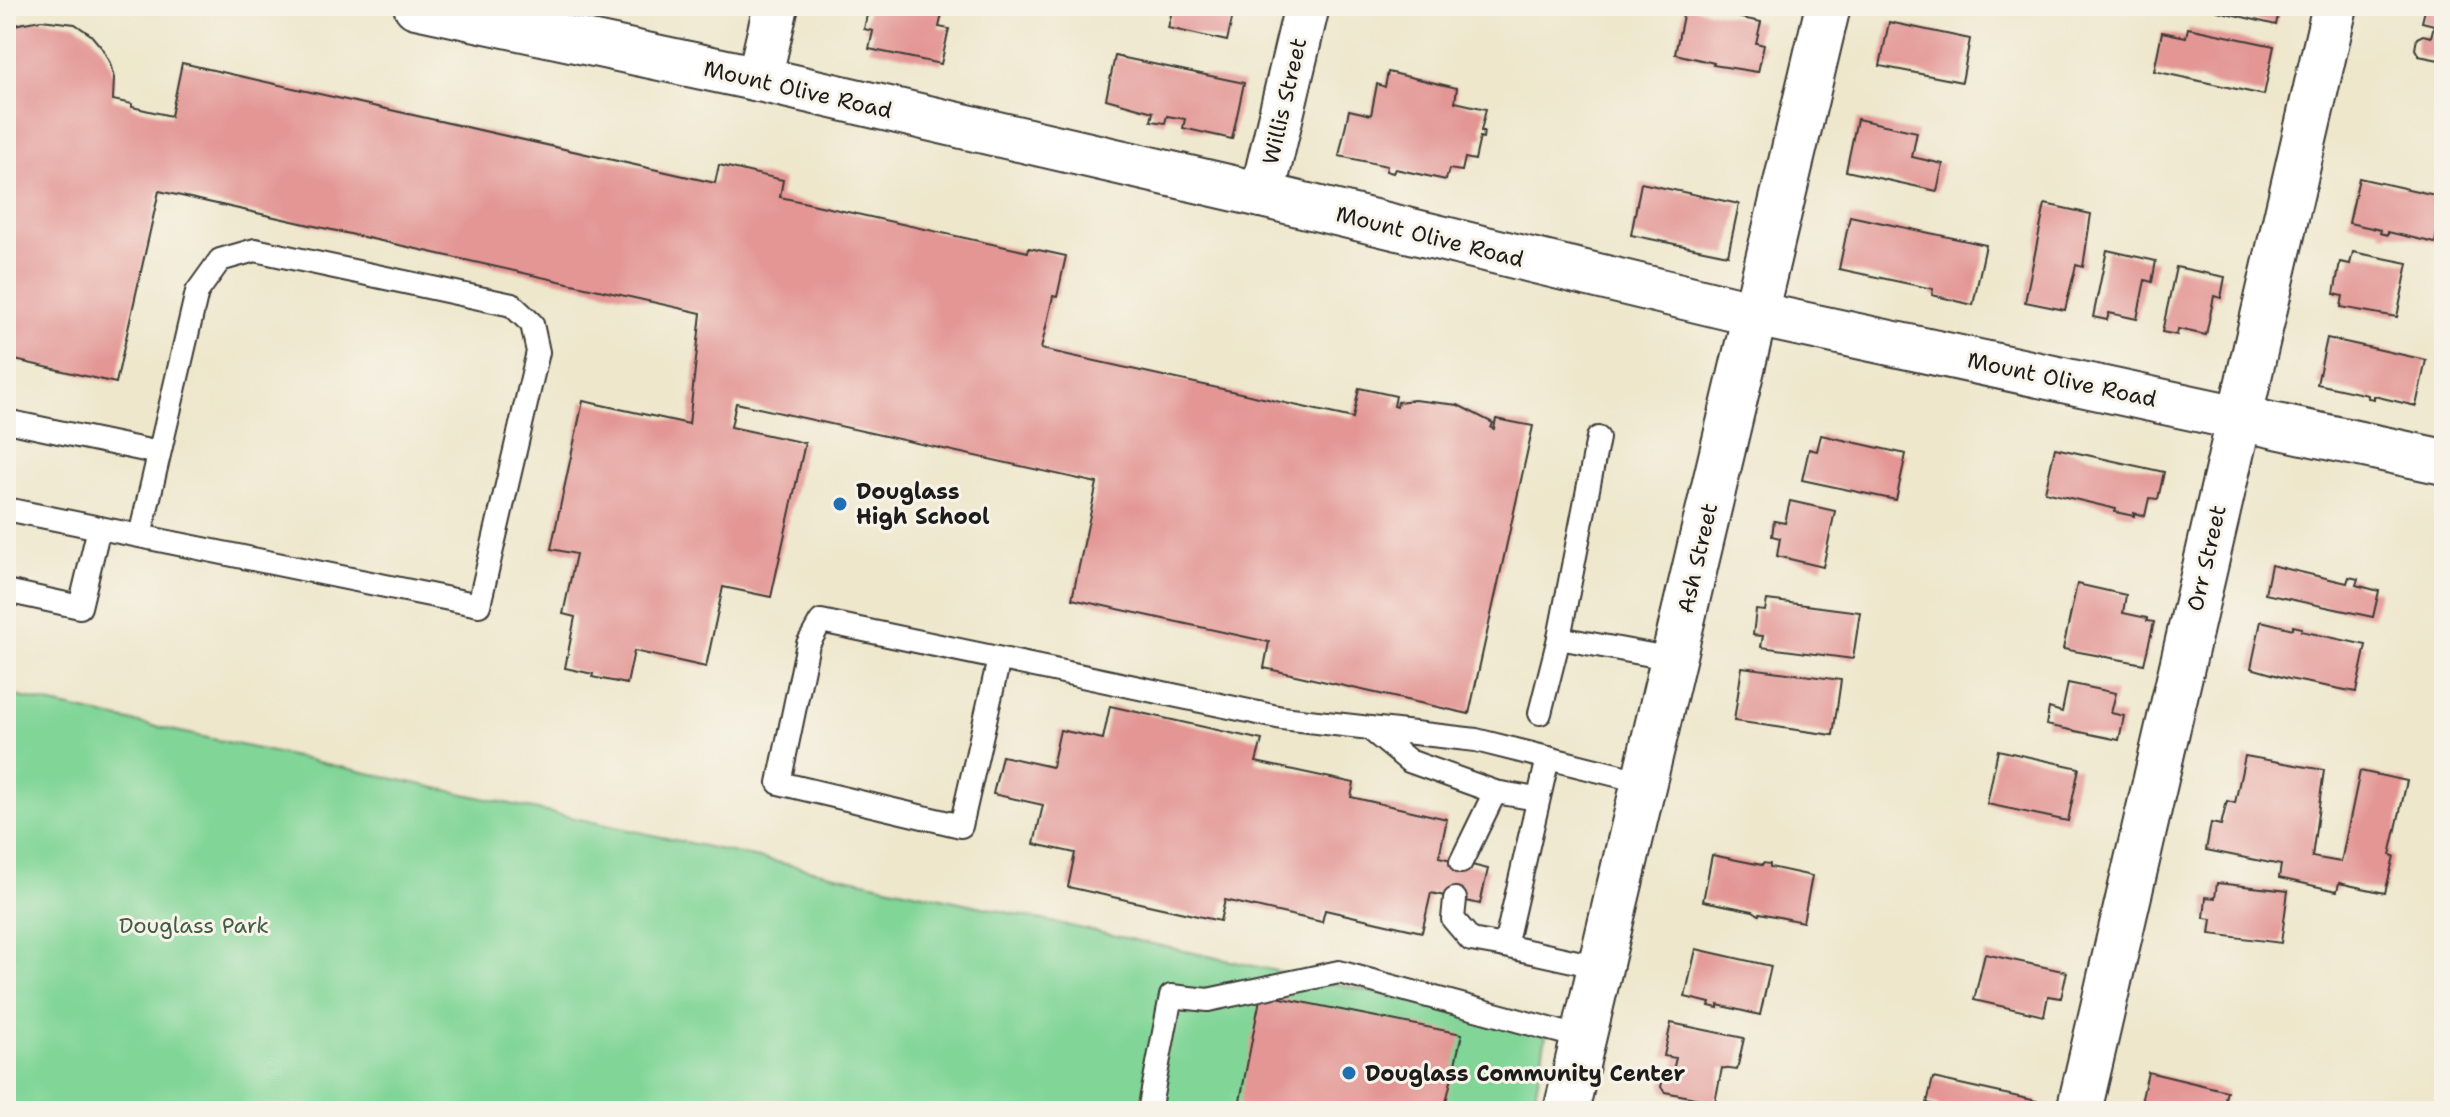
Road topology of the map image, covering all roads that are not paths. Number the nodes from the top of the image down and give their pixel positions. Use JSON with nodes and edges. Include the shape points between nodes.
{"nodes":[{"id":1,"x":416,"y":6,"type":"edge"},
{"id":2,"x":776,"y":6,"type":"edge"},
{"id":3,"x":1307,"y":6,"type":"edge"},
{"id":4,"x":1828,"y":6,"type":"edge"},
{"id":5,"x":2335,"y":6,"type":"edge"},
{"id":6,"x":759,"y":79,"type":"junction"},
{"id":7,"x":1262,"y":195,"type":"junction"},
{"id":8,"x":1755,"y":314,"type":"junction"},
{"id":9,"x":2238,"y":416,"type":"junction"},
{"id":10,"x":6,"y":421,"type":"edge"},
{"id":11,"x":1598,"y":438,"type":"dead end"},
{"id":12,"x":159,"y":453,"type":"junction"},
{"id":13,"x":2444,"y":462,"type":"edge"},
{"id":14,"x":6,"y":509,"type":"edge"},
{"id":15,"x":99,"y":528,"type":"junction"},
{"id":16,"x":140,"y":536,"type":"junction"},
{"id":17,"x":6,"y":591,"type":"edge"},
{"id":18,"x":1559,"y":638,"type":"junction"},
{"id":19,"x":999,"y":659,"type":"junction"},
{"id":20,"x":1673,"y":659,"type":"junction"},
{"id":21,"x":1540,"y":713,"type":"dead end"},
{"id":22,"x":1367,"y":728,"type":"junction"},
{"id":23,"x":1548,"y":758,"type":"junction"},
{"id":24,"x":1644,"y":782,"type":"junction"},
{"id":25,"x":1495,"y":792,"type":"junction"},
{"id":26,"x":1537,"y":799,"type":"junction"},
{"id":27,"x":1461,"y":862,"type":"dead end"},
{"id":28,"x":1455,"y":899,"type":"dead end"},
{"id":29,"x":1505,"y":946,"type":"junction"},
{"id":30,"x":1600,"y":967,"type":"junction"},
{"id":31,"x":1583,"y":1038,"type":"junction"},
{"id":32,"x":1149,"y":1111,"type":"edge"},
{"id":33,"x":1566,"y":1111,"type":"edge"},
{"id":34,"x":2079,"y":1111,"type":"edge"}],
"edges":[{"from":1,"to":6,"type":"street","name":"Mount Olive Road"},
{"from":2,"to":6,"type":"street"},
{"from":3,"to":7,"type":"street","name":"Willis Street"},
{"from":4,"to":8,"type":"street","name":"Ash Street"},
{"from":5,"to":9,"type":"street","name":"Orr Street"},
{"from":6,"to":7,"type":"street","name":"Mount Olive Road"},
{"from":7,"to":8,"type":"street","name":"Mount Olive Road"},
{"from":8,"to":9,"type":"street","name":"Mount Olive Road"},
{"from":8,"to":20,"type":"street","name":"Ash Street"},
{"from":9,"to":13,"type":"street","name":"Mount Olive Road"},
{"from":9,"to":34,"type":"street","name":"Orr Street"},
{"from":10,"to":12,"type":"lane"},
{"from":11,"to":18,"type":"lane"},
{"from":12,"to":16,"type":"lane"},
{"from":12,"to":16,"type":"lane","via":[[197,292],[220,260],[255,250],[512,305],[532,324],[538,352],[479,605]]},
{"from":14,"to":15,"type":"lane"},
{"from":15,"to":16,"type":"lane"},
{"from":15,"to":17,"type":"lane","via":[[80,607]]},
{"from":18,"to":20,"type":"lane"},
{"from":18,"to":21,"type":"lane"},
{"from":19,"to":19,"type":"lane","via":[[821,621],[808,644],[779,783],[961,826]]},
{"from":19,"to":22,"type":"lane","via":[[1282,718]]},
{"from":20,"to":24,"type":"street","name":"Ash Street"},
{"from":22,"to":23,"type":"lane","via":[[1476,740]]},
{"from":22,"to":25,"type":"lane","via":[[1409,761]]},
{"from":23,"to":24,"type":"lane"},
{"from":23,"to":26,"type":"lane"},
{"from":24,"to":30,"type":"street","name":"Ash Street"},
{"from":25,"to":26,"type":"lane"},
{"from":25,"to":27,"type":"lane"},
{"from":26,"to":29,"type":"lane"},
{"from":28,"to":29,"type":"lane","via":[[1453,919],[1471,940]]},
{"from":29,"to":30,"type":"lane"},
{"from":30,"to":31,"type":"street","name":"Ash Street"},
{"from":31,"to":32,"type":"lane","via":[[1339,972],[1208,1000],[1171,996]]},
{"from":31,"to":33,"type":"street","name":"Ash Street"}]}
